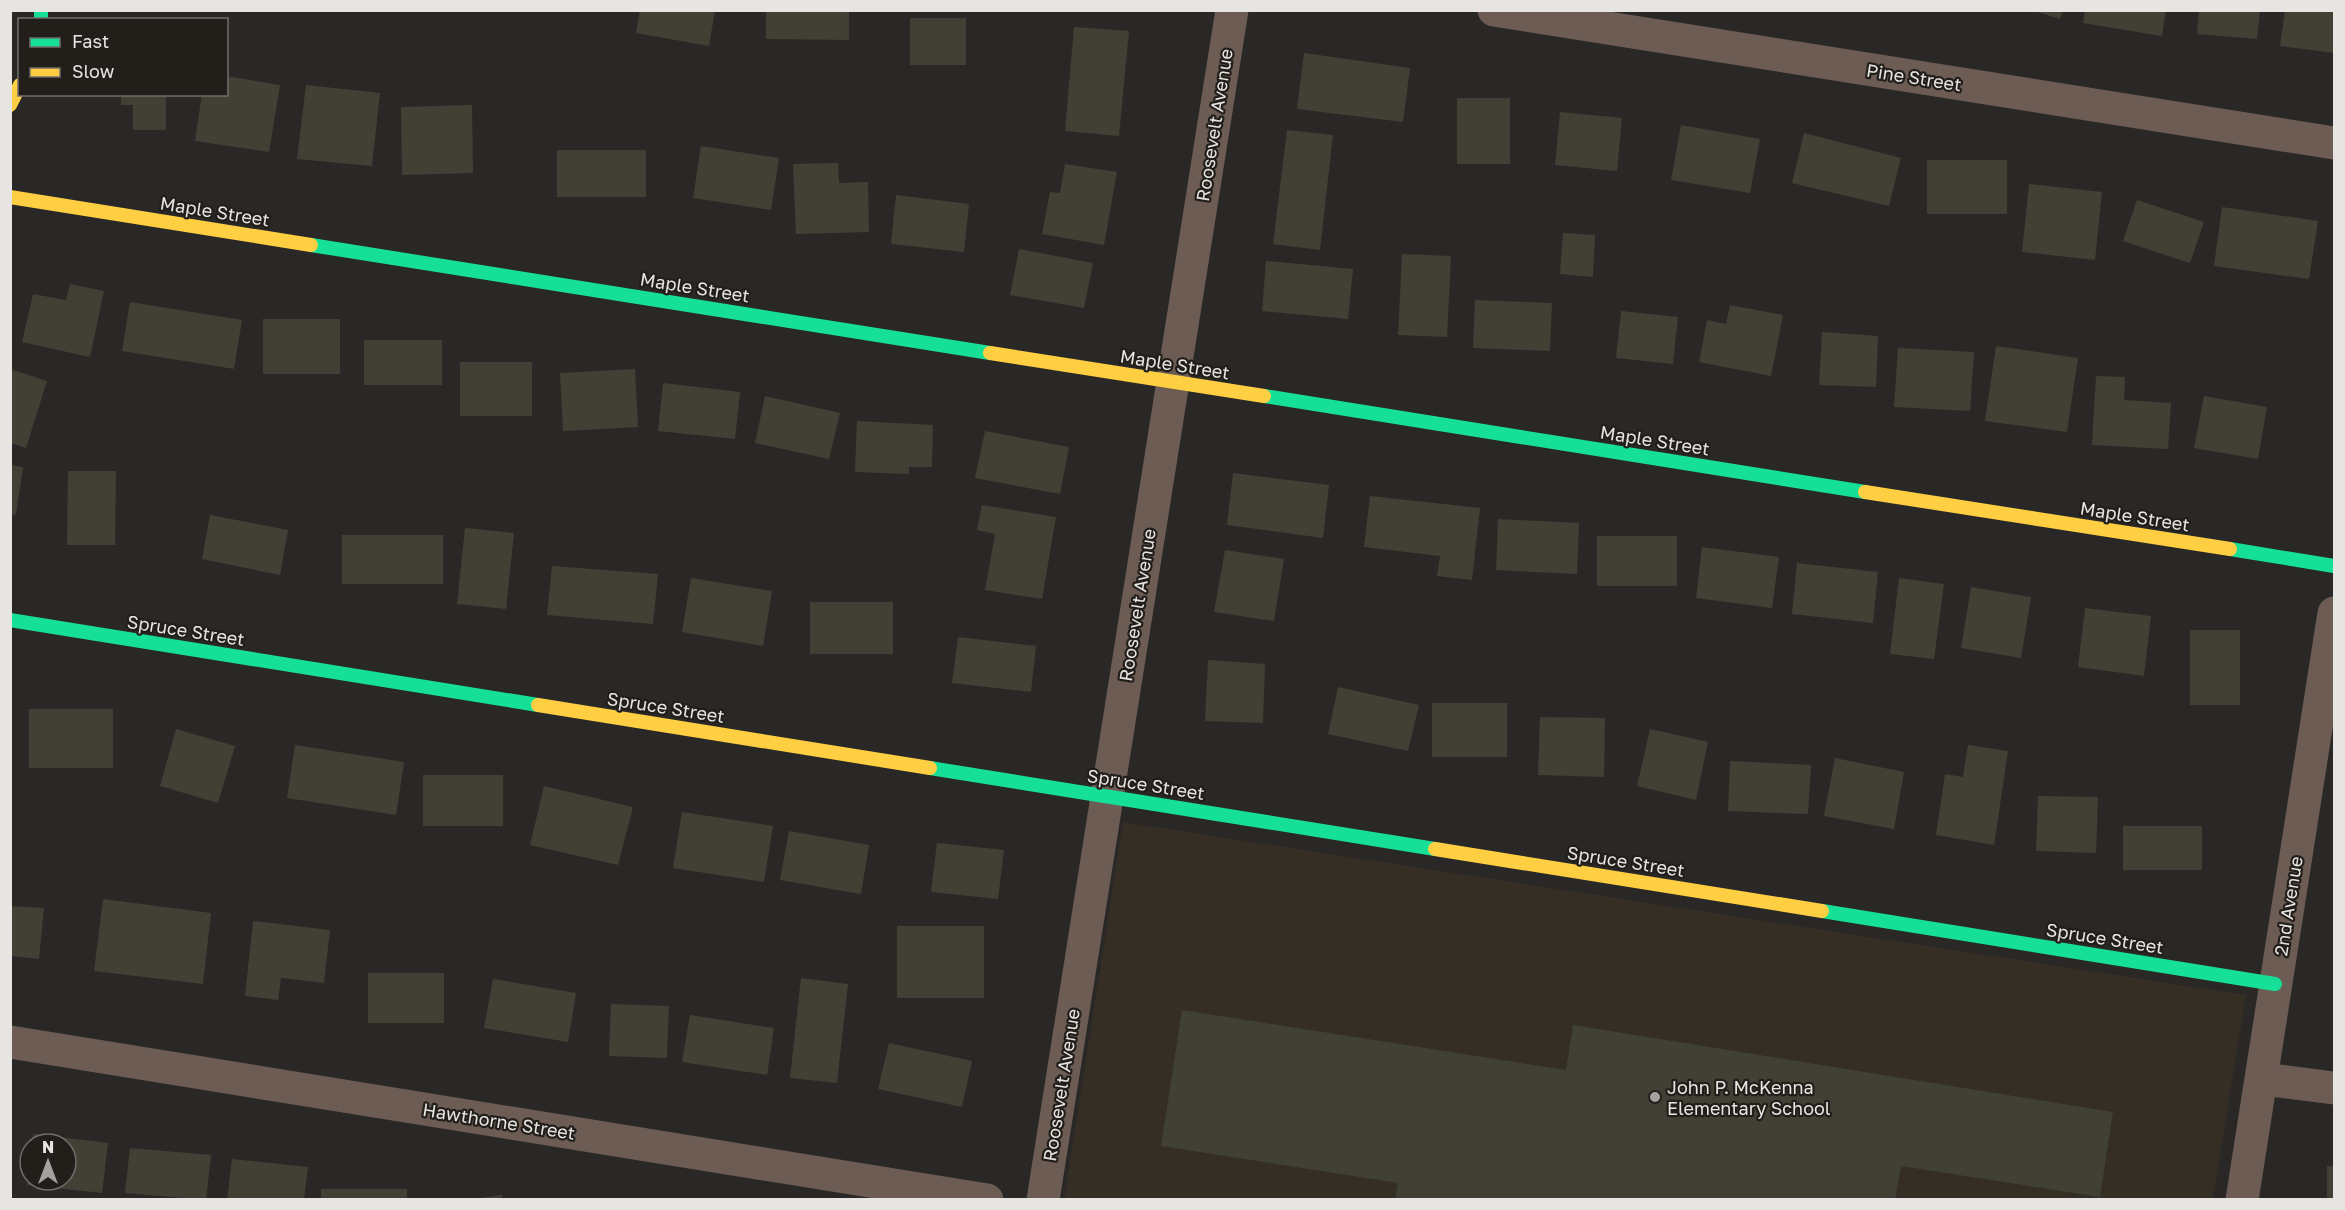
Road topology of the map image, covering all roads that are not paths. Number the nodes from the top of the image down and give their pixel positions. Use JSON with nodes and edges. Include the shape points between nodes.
{"nodes":[{"id":1,"x":1232,"y":10,"type":"edge"},
{"id":2,"x":1494,"y":10,"type":"edge"},
{"id":3,"x":18,"y":88,"type":"edge"},
{"id":4,"x":10,"y":105,"type":"edge"},
{"id":5,"x":2334,"y":143,"type":"edge"},
{"id":6,"x":10,"y":197,"type":"edge"},
{"id":7,"x":1173,"y":382,"type":"junction"},
{"id":8,"x":2334,"y":566,"type":"edge"},
{"id":9,"x":2334,"y":613,"type":"edge"},
{"id":10,"x":10,"y":620,"type":"edge"},
{"id":11,"x":1107,"y":796,"type":"junction"},
{"id":12,"x":2275,"y":984,"type":"junction"},
{"id":13,"x":10,"y":1042,"type":"edge"},
{"id":14,"x":2263,"y":1079,"type":"junction"},
{"id":15,"x":2334,"y":1088,"type":"edge"},
{"id":16,"x":987,"y":1200,"type":"edge"},
{"id":17,"x":1043,"y":1200,"type":"edge"},
{"id":18,"x":2242,"y":1200,"type":"edge"}],
"edges":[{"from":1,"to":7,"type":"street","name":"Roosevelt Avenue"},
{"from":2,"to":5,"type":"street","name":"Pine Street"},
{"from":3,"to":4,"type":"street"},
{"from":6,"to":7,"type":"street","name":"Maple Street"},
{"from":7,"to":8,"type":"street","name":"Maple Street"},
{"from":7,"to":11,"type":"street","name":"Roosevelt Avenue"},
{"from":9,"to":12,"type":"street","name":"2nd Avenue"},
{"from":10,"to":11,"type":"street","name":"Spruce Street"},
{"from":11,"to":12,"type":"street","name":"Spruce Street"},
{"from":11,"to":17,"type":"street","name":"Roosevelt Avenue"},
{"from":12,"to":14,"type":"street","name":"2nd Avenue"},
{"from":13,"to":16,"type":"street","name":"Hawthorne Street"},
{"from":14,"to":15,"type":"street"},
{"from":14,"to":18,"type":"street","name":"2nd Avenue"}]}
